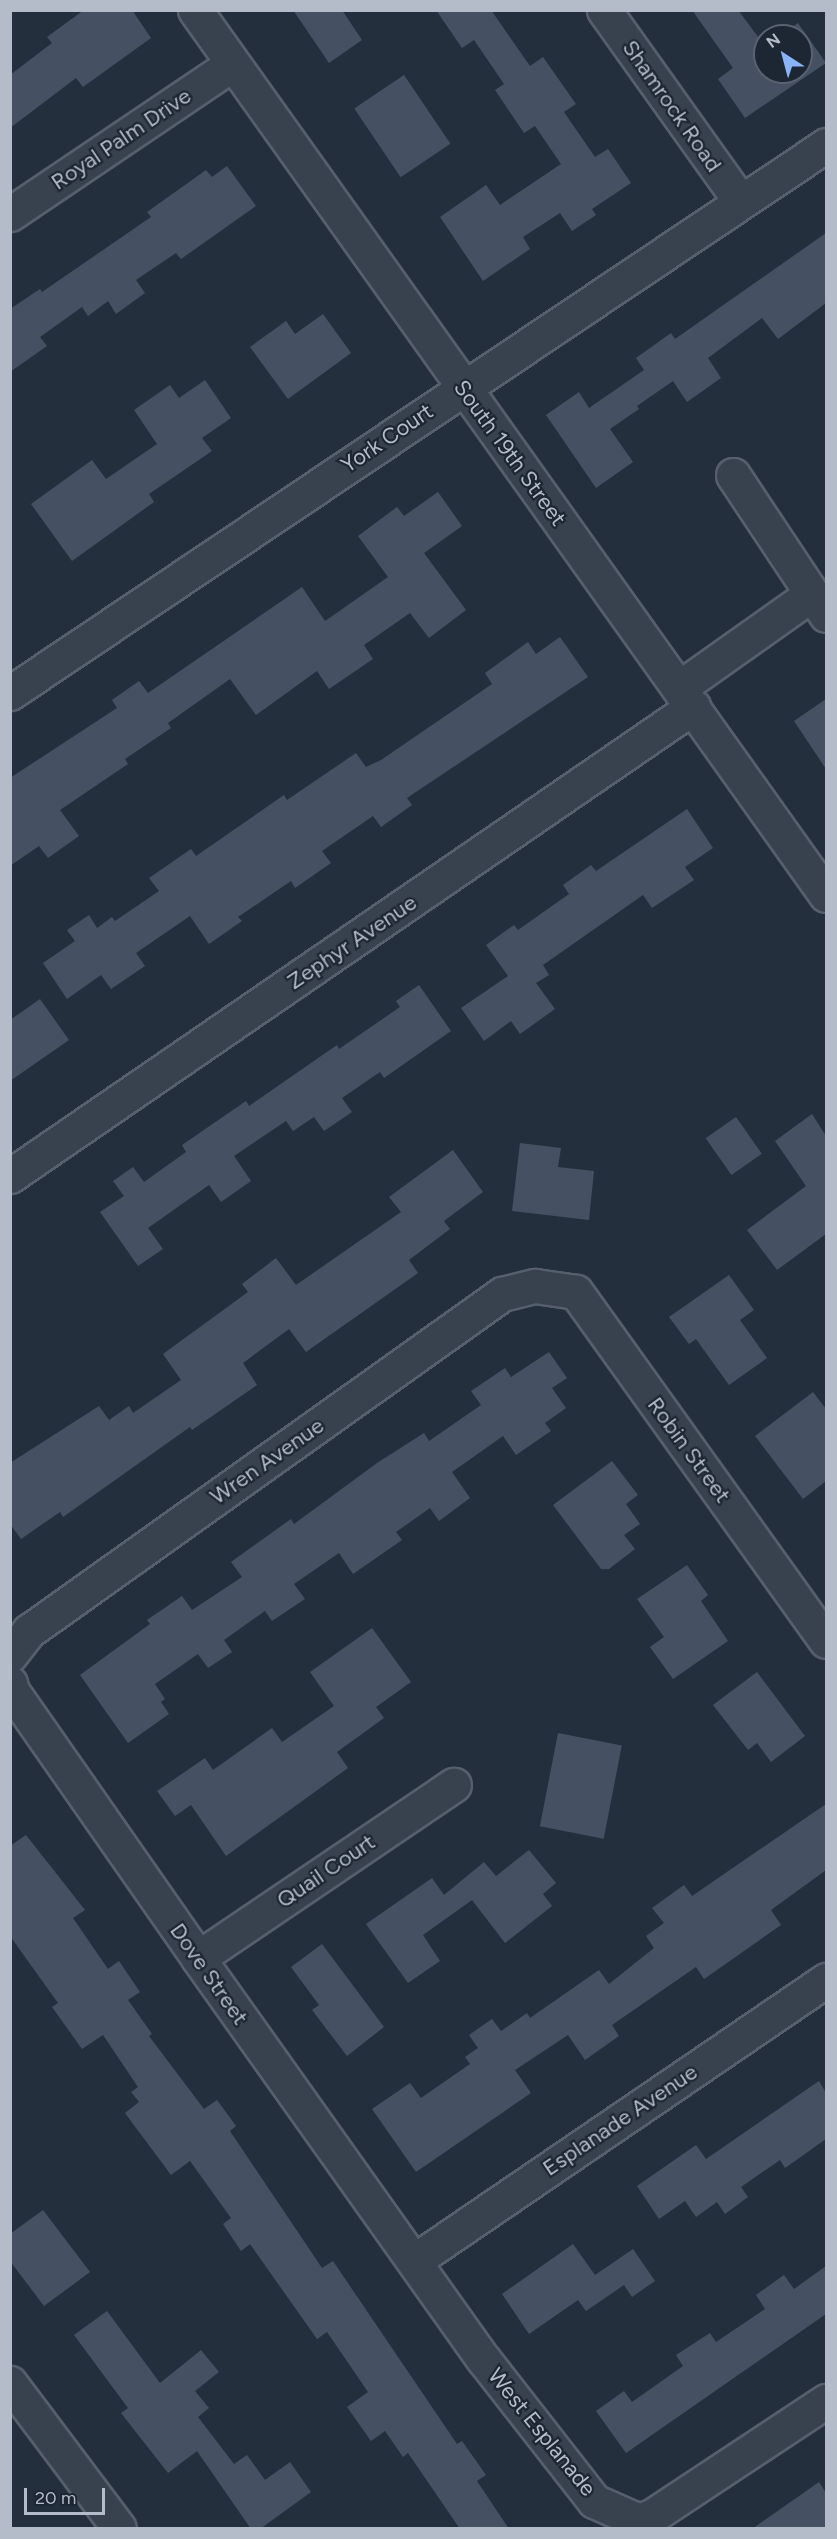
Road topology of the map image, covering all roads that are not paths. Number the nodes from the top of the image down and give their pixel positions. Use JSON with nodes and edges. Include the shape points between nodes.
{"nodes":[{"id":1,"x":195,"y":10,"type":"edge"},
{"id":2,"x":604,"y":10,"type":"edge"},
{"id":3,"x":232,"y":64,"type":"junction"},
{"id":4,"x":826,"y":145,"type":"edge"},
{"id":5,"x":740,"y":201,"type":"junction"},
{"id":6,"x":10,"y":214,"type":"edge"},
{"id":7,"x":462,"y":387,"type":"junction"},
{"id":8,"x":733,"y":475,"type":"dead end"},
{"id":9,"x":819,"y":604,"type":"edge"},
{"id":10,"x":10,"y":693,"type":"edge"},
{"id":11,"x":686,"y":698,"type":"junction"},
{"id":12,"x":826,"y":895,"type":"edge"},
{"id":13,"x":10,"y":1176,"type":"edge"},
{"id":14,"x":536,"y":1286,"type":"joint"},
{"id":15,"x":826,"y":1641,"type":"edge"},
{"id":16,"x":10,"y":1655,"type":"edge"},
{"id":17,"x":10,"y":1683,"type":"edge"},
{"id":18,"x":454,"y":1785,"type":"dead end"},
{"id":19,"x":198,"y":1958,"type":"junction"},
{"id":20,"x":826,"y":1980,"type":"edge"},
{"id":21,"x":414,"y":2261,"type":"junction"},
{"id":22,"x":10,"y":2383,"type":"edge"},
{"id":23,"x":826,"y":2401,"type":"edge"},
{"id":24,"x":611,"y":2519,"type":"edge"},
{"id":25,"x":652,"y":2522,"type":"edge"},
{"id":26,"x":119,"y":2529,"type":"edge"}],
"edges":[{"from":1,"to":3,"type":"street","name":"South 19th Street"},
{"from":2,"to":5,"type":"street","name":"Shamrock Road"},
{"from":3,"to":6,"type":"street","name":"Royal Palm Drive"},
{"from":3,"to":7,"type":"street","name":"South 19th Street"},
{"from":4,"to":5,"type":"street","name":"York Court"},
{"from":5,"to":7,"type":"street","name":"York Court"},
{"from":7,"to":10,"type":"street","name":"York Court"},
{"from":7,"to":11,"type":"street","name":"South 19th Street"},
{"from":8,"to":9,"type":"street"},
{"from":9,"to":11,"type":"street","name":"Zephyr Avenue"},
{"from":11,"to":12,"type":"street","name":"South 19th Street"},
{"from":11,"to":13,"type":"street","name":"Zephyr Avenue"},
{"from":14,"to":15,"type":"street","name":"Robin Street","via":[[576,1292]]},
{"from":14,"to":16,"type":"street","name":"Wren Avenue","via":[[502,1294],[29,1631]]},
{"from":17,"to":19,"type":"street","name":"Dove Street"},
{"from":18,"to":19,"type":"street","name":"Quail Court"},
{"from":19,"to":21,"type":"street","name":"Dove Street"},
{"from":20,"to":21,"type":"street","name":"Esplanade Avenue"},
{"from":21,"to":24,"type":"street","name":"West Esplanade","via":[[525,2417]]},
{"from":22,"to":26,"type":"street"},
{"from":23,"to":25,"type":"street","name":"West Esplanade"},
{"from":24,"to":25,"type":"street","name":"West Esplanade"}]}
